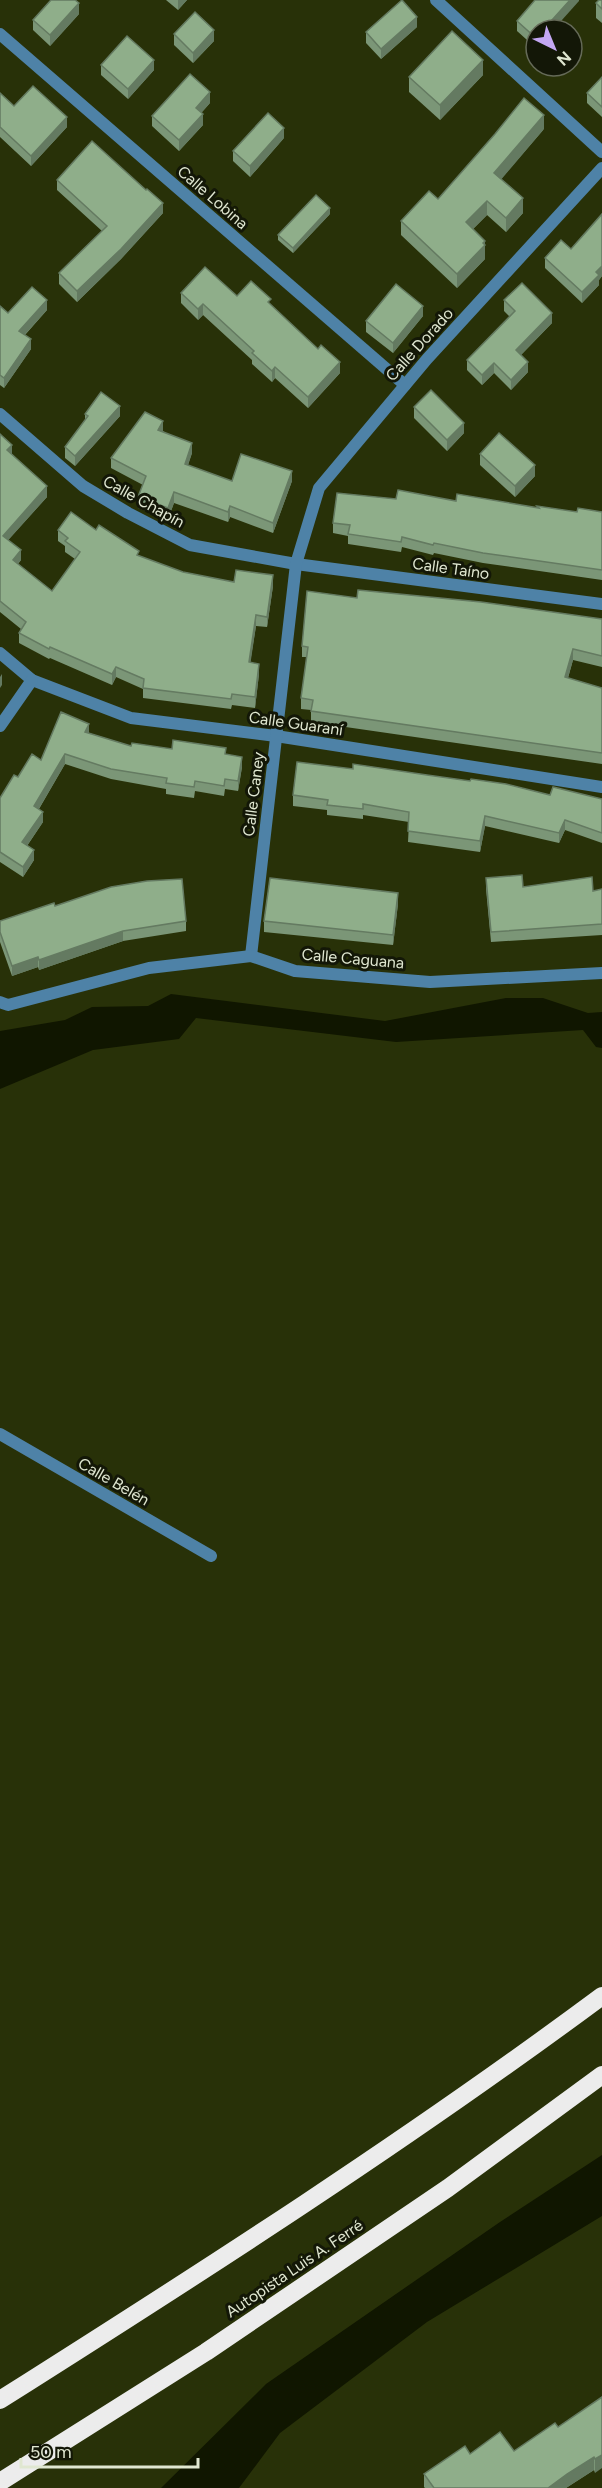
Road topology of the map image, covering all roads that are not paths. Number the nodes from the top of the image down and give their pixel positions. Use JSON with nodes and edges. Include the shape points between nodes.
{"nodes":[{"id":1,"x":436,"y":0,"type":"edge"},
{"id":2,"x":0,"y":34,"type":"edge"},
{"id":3,"x":602,"y":152,"type":"edge"},
{"id":4,"x":602,"y":168,"type":"edge"},
{"id":5,"x":405,"y":385,"type":"junction"},
{"id":6,"x":0,"y":414,"type":"edge"},
{"id":7,"x":296,"y":564,"type":"junction"},
{"id":8,"x":602,"y":604,"type":"edge"},
{"id":9,"x":0,"y":653,"type":"edge"},
{"id":10,"x":32,"y":680,"type":"junction"},
{"id":11,"x":0,"y":726,"type":"edge"},
{"id":12,"x":276,"y":736,"type":"junction"},
{"id":13,"x":602,"y":787,"type":"edge"},
{"id":14,"x":251,"y":956,"type":"junction"},
{"id":15,"x":602,"y":973,"type":"edge"},
{"id":16,"x":0,"y":1002,"type":"edge"},
{"id":17,"x":0,"y":1434,"type":"edge"},
{"id":18,"x":212,"y":1556,"type":"dead end"},
{"id":19,"x":602,"y":1996,"type":"edge"},
{"id":20,"x":602,"y":2075,"type":"edge"},
{"id":21,"x":0,"y":2400,"type":"edge"},
{"id":22,"x":0,"y":2482,"type":"edge"}],
"edges":[{"from":1,"to":3,"type":"street"},
{"from":2,"to":5,"type":"street","name":"Calle Lobina"},
{"from":4,"to":5,"type":"street","name":"Calle Dorado"},
{"from":5,"to":7,"type":"street","name":"Calle Dorado","via":[[319,488]]},
{"from":6,"to":7,"type":"street","name":"Calle Chapín","via":[[83,486],[190,545]]},
{"from":7,"to":8,"type":"street","name":"Calle Taíno"},
{"from":7,"to":12,"type":"street","name":"Calle Caney"},
{"from":9,"to":10,"type":"street","name":"Calle Guaraní"},
{"from":10,"to":11,"type":"street"},
{"from":10,"to":12,"type":"street","name":"Calle Guaraní","via":[[131,718]]},
{"from":12,"to":13,"type":"street","name":"Calle Guaraní"},
{"from":12,"to":14,"type":"street","name":"Calle Caney"},
{"from":14,"to":15,"type":"street","name":"Calle Caguana","via":[[295,971],[430,982]]},
{"from":14,"to":16,"type":"street","name":"Calle Caguana","via":[[149,968],[8,1005]]},
{"from":17,"to":18,"type":"street","name":"Calle Belén"},
{"from":19,"to":21,"type":"highway","via":[[387,2148]]},
{"from":20,"to":22,"type":"highway","name":"Autopista Luis A. Ferré","via":[[429,2201],[206,2352]]}]}
